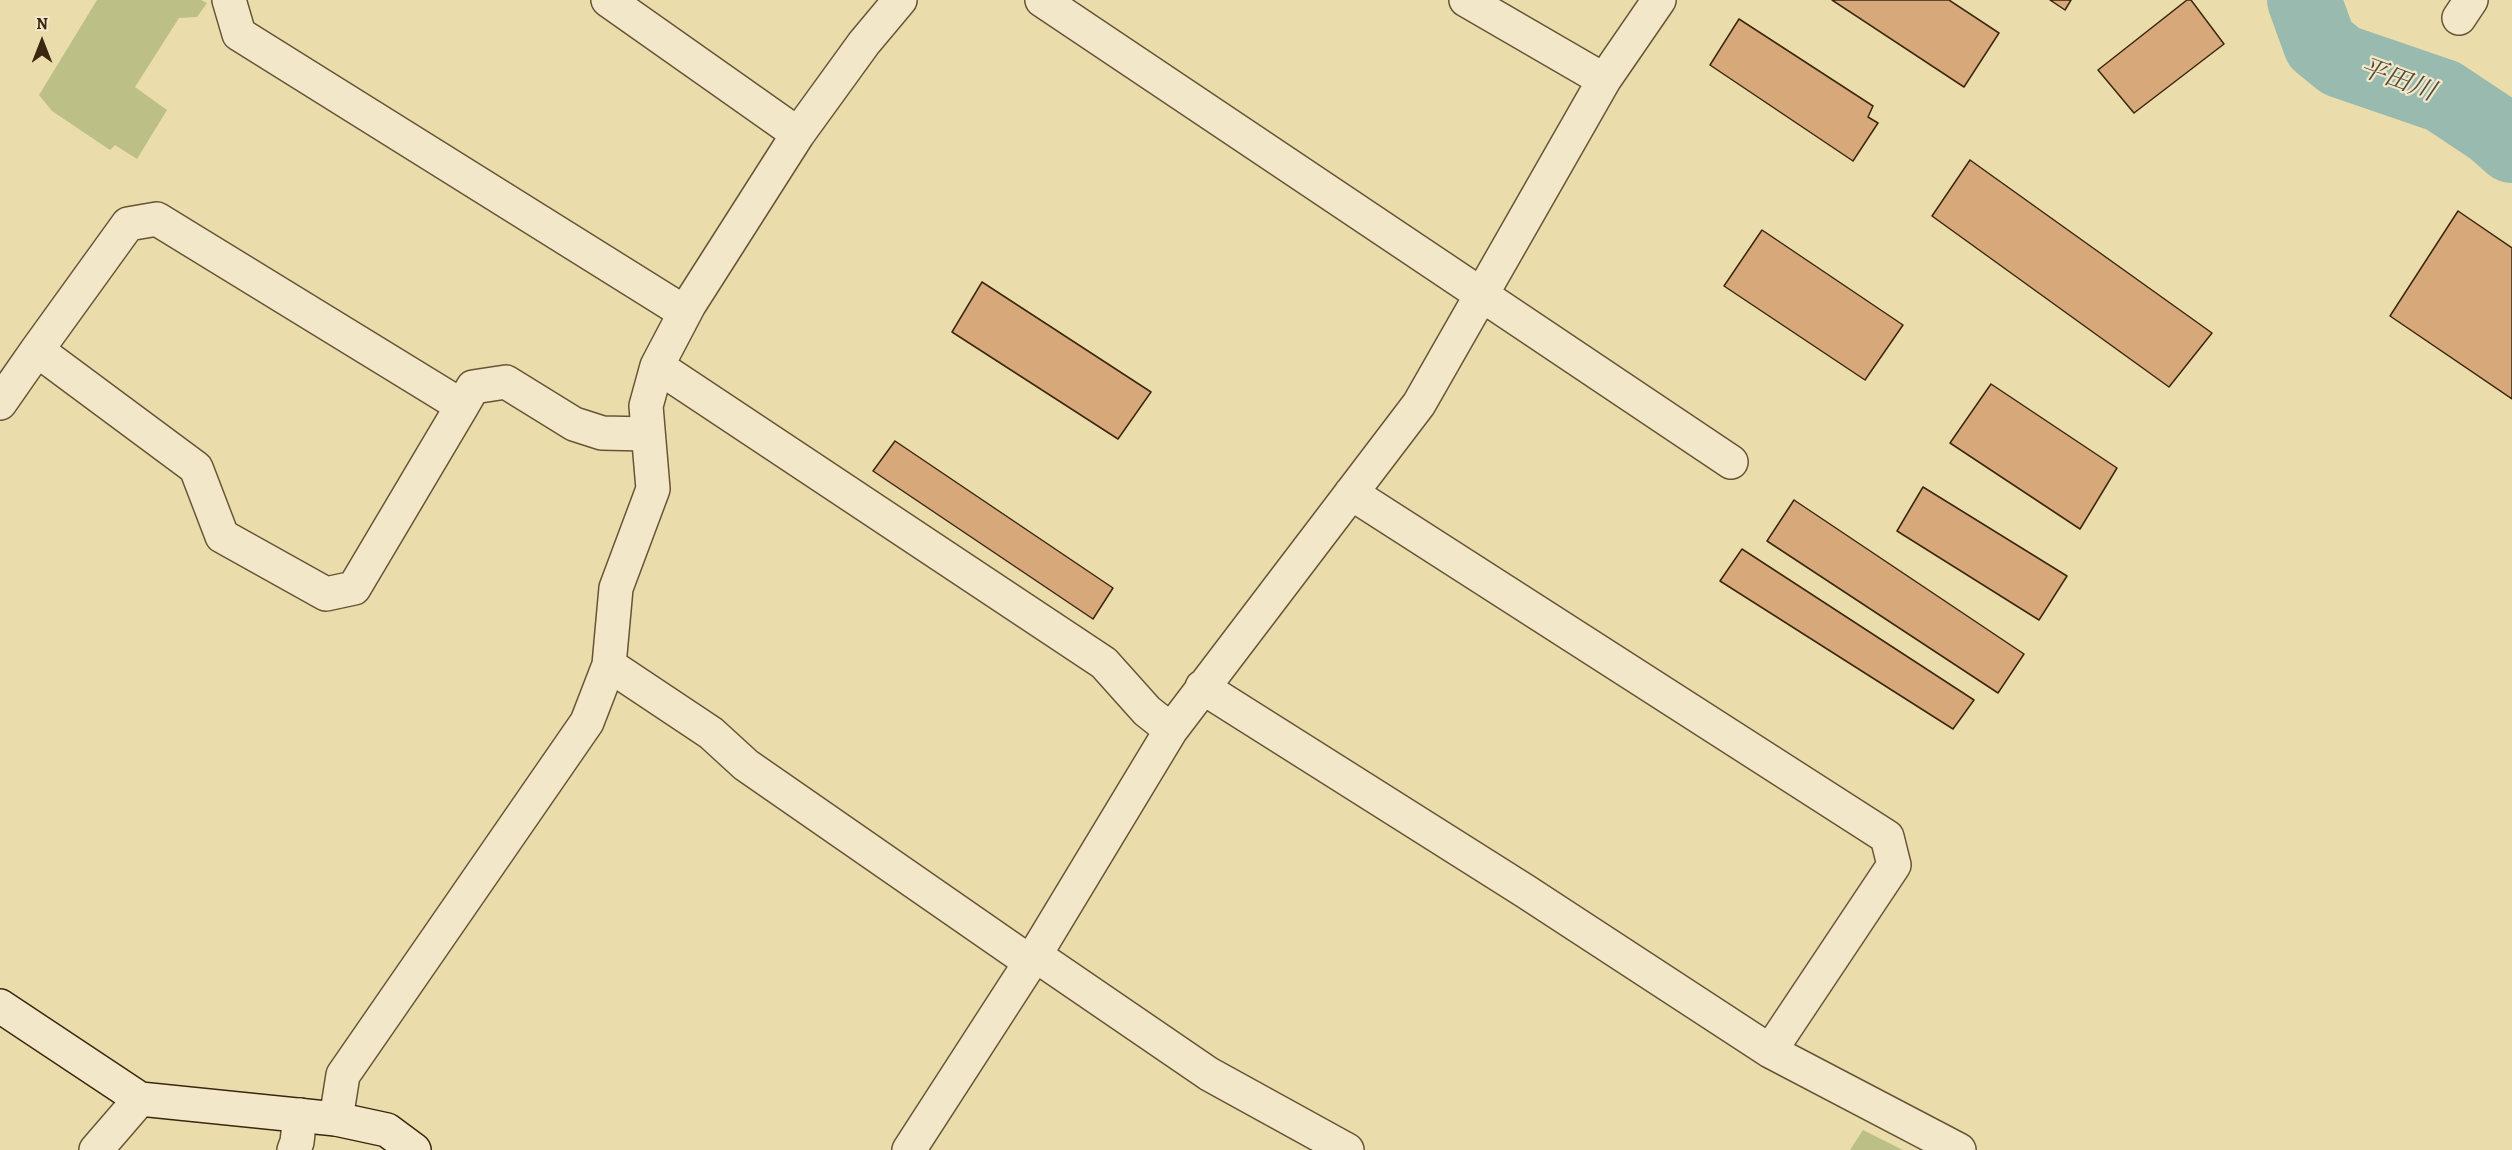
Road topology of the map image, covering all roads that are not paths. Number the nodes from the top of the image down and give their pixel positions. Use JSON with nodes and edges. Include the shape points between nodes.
{"nodes":[{"id":1,"x":229,"y":0,"type":"edge"},
{"id":2,"x":608,"y":0,"type":"edge"},
{"id":3,"x":900,"y":0,"type":"edge"},
{"id":4,"x":1042,"y":0,"type":"edge"},
{"id":5,"x":1466,"y":0,"type":"edge"},
{"id":6,"x":1659,"y":0,"type":"edge"},
{"id":7,"x":1604,"y":80,"type":"junction"},
{"id":8,"x":798,"y":134,"type":"junction"},
{"id":9,"x":1481,"y":296,"type":"junction"},
{"id":10,"x":684,"y":312,"type":"junction"},
{"id":11,"x":37,"y":350,"type":"junction"},
{"id":12,"x":657,"y":366,"type":"junction"},
{"id":13,"x":0,"y":403,"type":"edge"},
{"id":14,"x":462,"y":406,"type":"junction"},
{"id":15,"x":647,"y":434,"type":"junction"},
{"id":16,"x":1731,"y":462,"type":"dead end"},
{"id":17,"x":1351,"y":493,"type":"junction"},
{"id":18,"x":609,"y":665,"type":"junction"},
{"id":19,"x":1202,"y":687,"type":"junction"},
{"id":20,"x":1171,"y":730,"type":"junction"},
{"id":21,"x":1033,"y":959,"type":"junction"},
{"id":22,"x":0,"y":1006,"type":"edge"},
{"id":23,"x":1770,"y":1051,"type":"junction"},
{"id":24,"x":140,"y":1099,"type":"junction"},
{"id":25,"x":300,"y":1115,"type":"junction"},
{"id":26,"x":336,"y":1119,"type":"junction"},
{"id":27,"x":96,"y":1150,"type":"edge"},
{"id":28,"x":294,"y":1150,"type":"edge"},
{"id":29,"x":414,"y":1150,"type":"edge"},
{"id":30,"x":909,"y":1150,"type":"edge"},
{"id":31,"x":1347,"y":1150,"type":"edge"},
{"id":32,"x":1959,"y":1150,"type":"edge"}],
"edges":[{"from":1,"to":10,"type":"street","via":[[239,34]]},
{"from":2,"to":8,"type":"street"},
{"from":3,"to":8,"type":"street"},
{"from":4,"to":9,"type":"street"},
{"from":5,"to":7,"type":"street"},
{"from":6,"to":7,"type":"street"},
{"from":7,"to":9,"type":"street"},
{"from":8,"to":10,"type":"street"},
{"from":9,"to":16,"type":"street"},
{"from":9,"to":17,"type":"street","via":[[1419,404]]},
{"from":10,"to":12,"type":"street"},
{"from":11,"to":13,"type":"street"},
{"from":11,"to":14,"type":"street","via":[[128,224],[157,219]]},
{"from":11,"to":14,"type":"street","via":[[196,468],[222,536],[326,594],[354,588]]},
{"from":12,"to":15,"type":"street","via":[[646,406]]},
{"from":12,"to":20,"type":"street","via":[[1104,663],[1147,711]]},
{"from":14,"to":15,"type":"street","via":[[473,387],[506,382],[574,424],[602,433]]},
{"from":15,"to":18,"type":"street","via":[[653,489],[616,588]]},
{"from":17,"to":19,"type":"street"},
{"from":17,"to":23,"type":"street","via":[[1887,837],[1894,865]]},
{"from":18,"to":21,"type":"street","via":[[711,733],[746,765]]},
{"from":18,"to":26,"type":"street","via":[[587,722],[343,1075]]},
{"from":19,"to":20,"type":"street"},
{"from":19,"to":23,"type":"street"},
{"from":20,"to":21,"type":"street"},
{"from":21,"to":30,"type":"street"},
{"from":21,"to":31,"type":"street","via":[[1209,1074]]},
{"from":22,"to":24,"type":"street"},
{"from":23,"to":32,"type":"street"},
{"from":24,"to":25,"type":"street"},
{"from":24,"to":27,"type":"street"},
{"from":25,"to":26,"type":"street"},
{"from":25,"to":28,"type":"street"},
{"from":26,"to":29,"type":"street","via":[[387,1130]]}]}
